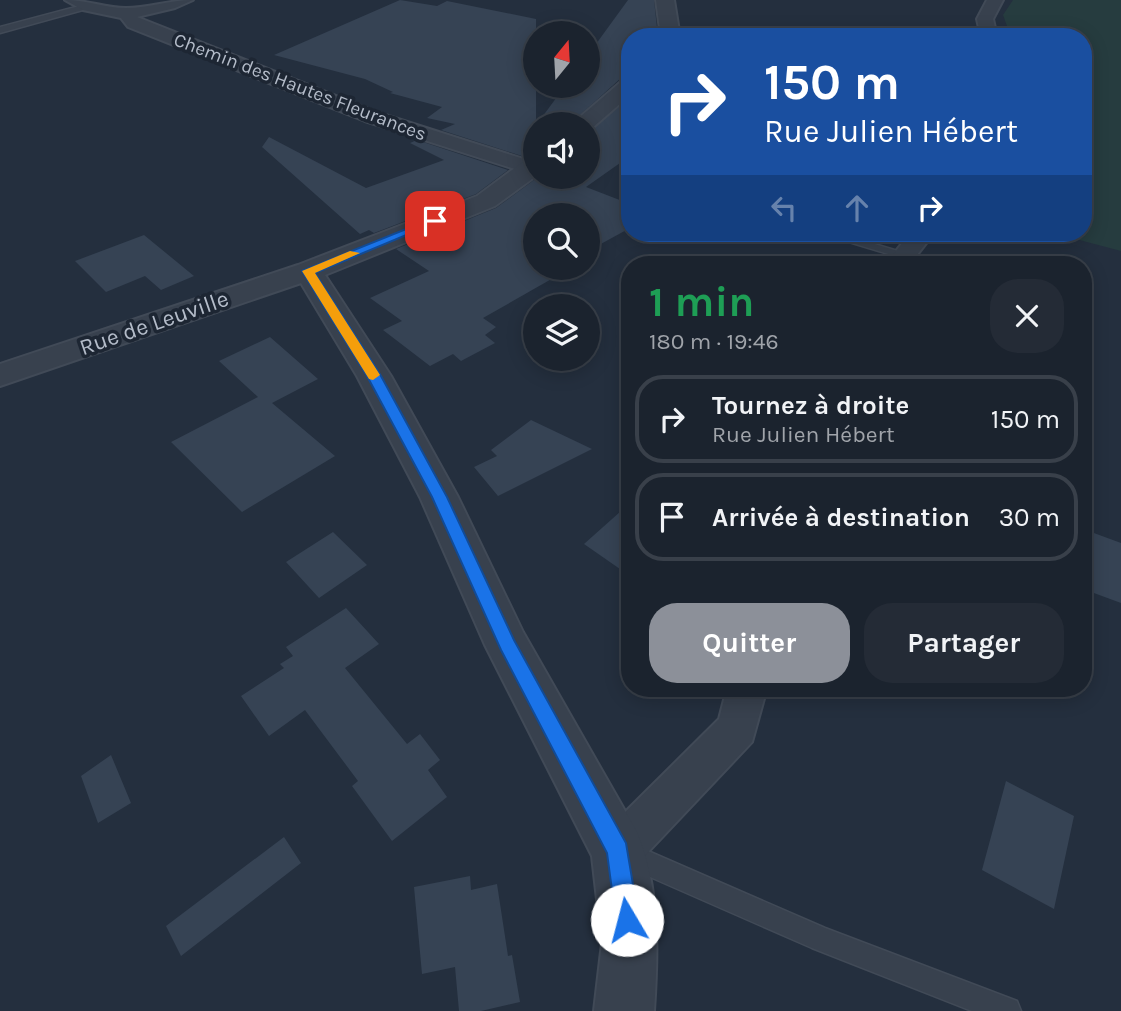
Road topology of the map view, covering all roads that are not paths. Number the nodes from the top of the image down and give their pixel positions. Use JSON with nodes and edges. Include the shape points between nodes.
{"nodes":[{"id":1,"x":185,"y":0,"type":"edge"},
{"id":2,"x":665,"y":0,"type":"edge"},
{"id":3,"x":995,"y":0,"type":"edge"},
{"id":4,"x":80,"y":3,"type":"edge"},
{"id":5,"x":128,"y":16,"type":"junction"},
{"id":6,"x":670,"y":28,"type":"edge"},
{"id":7,"x":987,"y":28,"type":"edge"},
{"id":8,"x":0,"y":30,"type":"edge"},
{"id":9,"x":621,"y":92,"type":"edge"},
{"id":10,"x":597,"y":112,"type":"edge"},
{"id":11,"x":523,"y":163,"type":"edge"},
{"id":12,"x":523,"y":173,"type":"edge"},
{"id":13,"x":851,"y":242,"type":"edge"},
{"id":14,"x":915,"y":242,"type":"edge"},
{"id":15,"x":892,"y":256,"type":"edge"},
{"id":16,"x":903,"y":256,"type":"edge"},
{"id":17,"x":308,"y":271,"type":"junction"},
{"id":18,"x":0,"y":375,"type":"edge"},
{"id":19,"x":745,"y":697,"type":"edge"},
{"id":20,"x":618,"y":851,"type":"junction"},
{"id":21,"x":624,"y":1011,"type":"edge"},
{"id":22,"x":1007,"y":1011,"type":"edge"}],
"edges":[{"from":1,"to":5,"type":"street"},
{"from":2,"to":6,"type":"street"},
{"from":3,"to":7,"type":"street","via":[[985,19]]},
{"from":4,"to":5,"type":"street","name":"Chemin des Hautes Fleurances"},
{"from":4,"to":8,"type":"lane"},
{"from":5,"to":11,"type":"street","name":"Chemin des Hautes Fleurances","via":[[134,24],[372,117]]},
{"from":9,"to":10,"type":"street"},
{"from":12,"to":17,"type":"street","name":"Rue de Leuville","via":[[485,201]]},
{"from":13,"to":15,"type":"lane"},
{"from":14,"to":16,"type":"street"},
{"from":17,"to":18,"type":"street","name":"Rue de Leuville"},
{"from":17,"to":20,"type":"street","via":[[368,367],[439,497],[507,645]]},
{"from":19,"to":20,"type":"street","via":[[737,729]]},
{"from":20,"to":21,"type":"street","via":[[631,943]]},
{"from":20,"to":22,"type":"lane","via":[[821,939]]}]}
